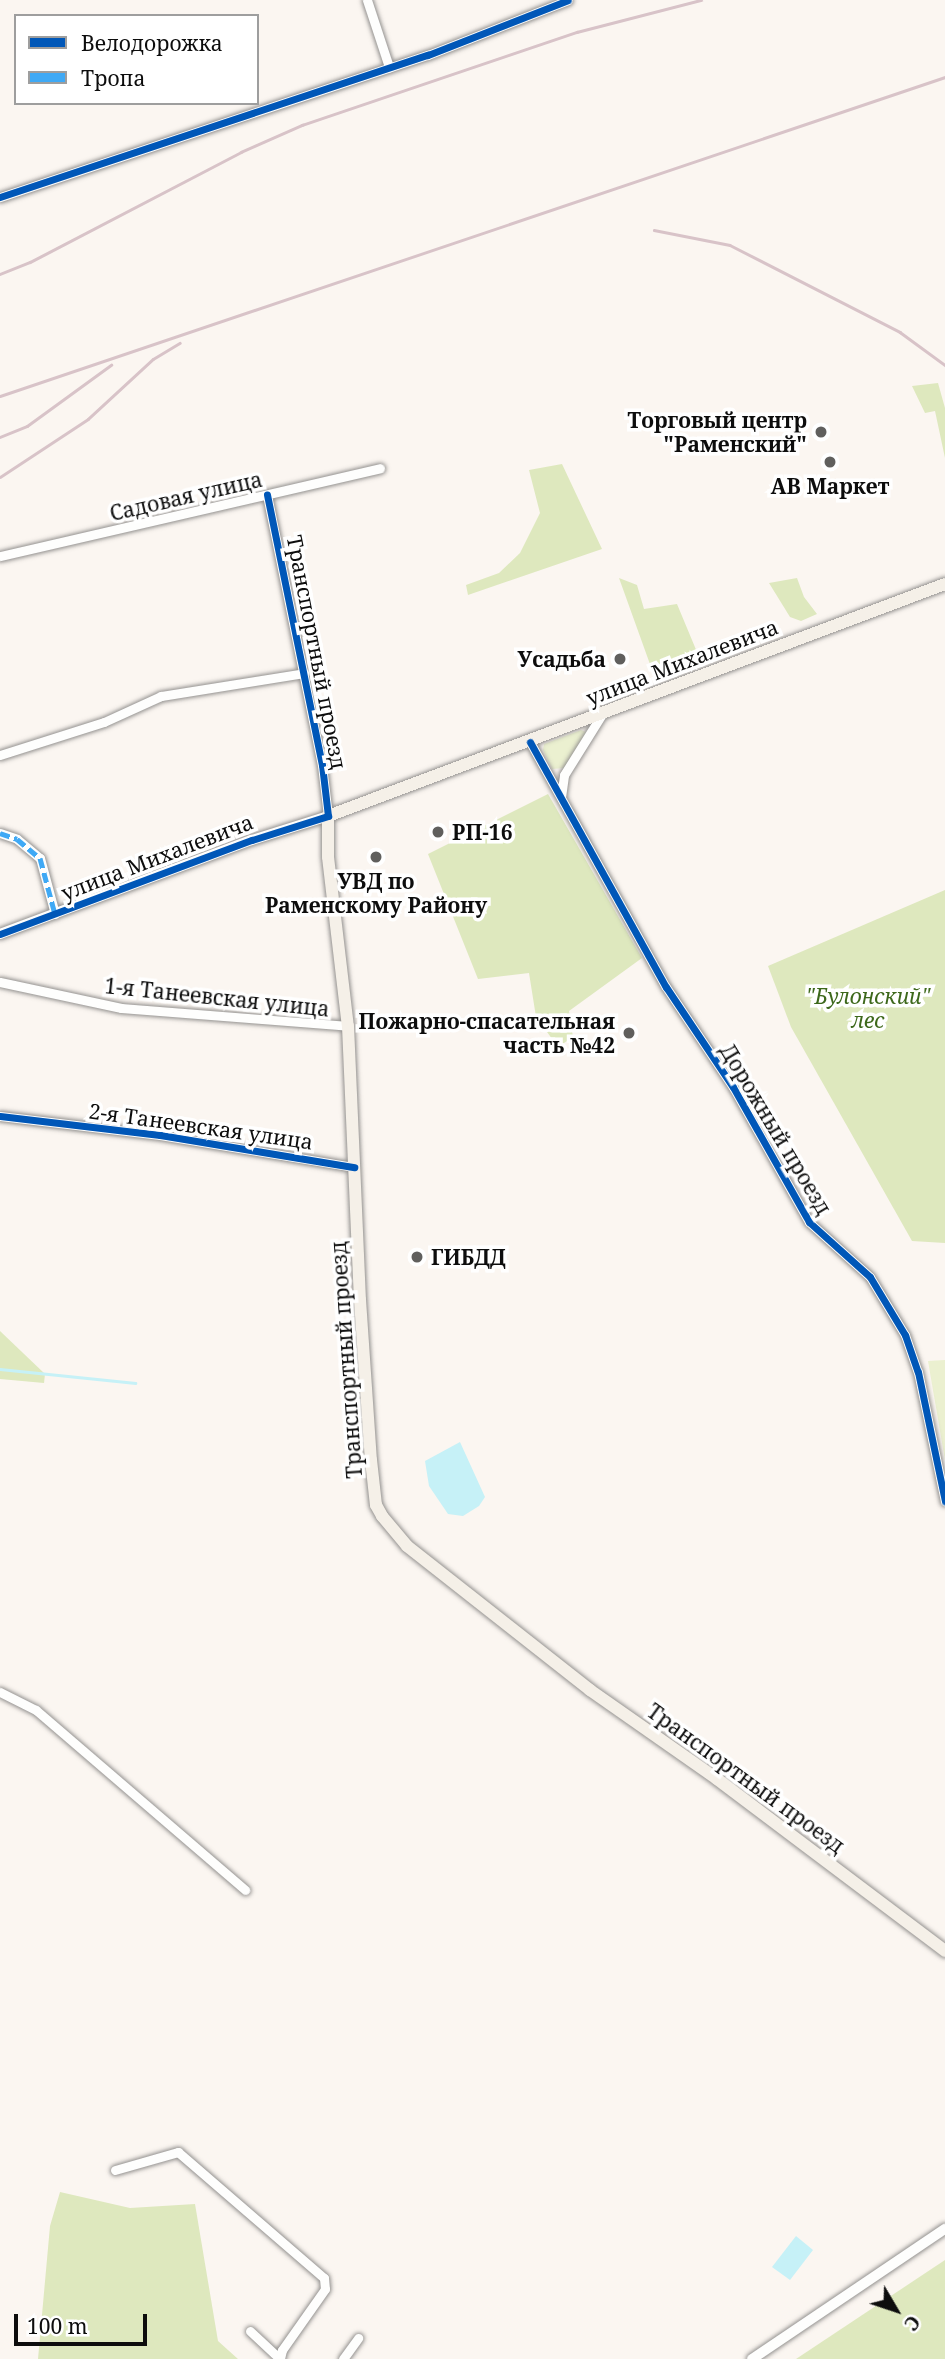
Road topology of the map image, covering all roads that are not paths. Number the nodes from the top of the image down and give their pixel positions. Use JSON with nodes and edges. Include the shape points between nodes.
{"nodes":[{"id":1,"x":367,"y":0,"type":"edge"},
{"id":2,"x":568,"y":0,"type":"edge"},
{"id":3,"x":389,"y":67,"type":"junction"},
{"id":4,"x":0,"y":197,"type":"edge"},
{"id":5,"x":380,"y":468,"type":"dead end"},
{"id":6,"x":267,"y":495,"type":"junction"},
{"id":7,"x":0,"y":556,"type":"edge"},
{"id":8,"x":945,"y":584,"type":"edge"},
{"id":9,"x":304,"y":673,"type":"junction"},
{"id":10,"x":604,"y":711,"type":"junction"},
{"id":11,"x":530,"y":742,"type":"junction"},
{"id":12,"x":0,"y":755,"type":"edge"},
{"id":13,"x":565,"y":808,"type":"junction"},
{"id":14,"x":328,"y":817,"type":"junction"},
{"id":15,"x":0,"y":834,"type":"edge"},
{"id":16,"x":55,"y":914,"type":"junction"},
{"id":17,"x":0,"y":934,"type":"edge"},
{"id":18,"x":0,"y":982,"type":"edge"},
{"id":19,"x":348,"y":1026,"type":"junction"},
{"id":20,"x":0,"y":1116,"type":"edge"},
{"id":21,"x":354,"y":1167,"type":"junction"},
{"id":22,"x":945,"y":1500,"type":"edge"},
{"id":23,"x":0,"y":1692,"type":"edge"},
{"id":24,"x":244,"y":1890,"type":"dead end"},
{"id":25,"x":945,"y":1951,"type":"edge"},
{"id":26,"x":116,"y":2171,"type":"dead end"},
{"id":27,"x":945,"y":2229,"type":"edge"},
{"id":28,"x":250,"y":2331,"type":"dead end"},
{"id":29,"x":358,"y":2339,"type":"dead end"},
{"id":30,"x":280,"y":2359,"type":"edge"},
{"id":31,"x":343,"y":2359,"type":"edge"},
{"id":32,"x":752,"y":2359,"type":"edge"}],
"edges":[{"from":1,"to":3,"type":"street"},
{"from":2,"to":3,"type":"street"},
{"from":3,"to":4,"type":"street"},
{"from":5,"to":6,"type":"street","name":"Садовая улица"},
{"from":6,"to":7,"type":"street","name":"Садовая улица"},
{"from":6,"to":9,"type":"street","name":"Транспортный проезд"},
{"from":8,"to":10,"type":"main road","name":"улица Михалевича"},
{"from":9,"to":12,"type":"street","via":[[161,696],[104,722]]},
{"from":9,"to":14,"type":"street","name":"Транспортный проезд"},
{"from":10,"to":11,"type":"main road","name":"улица Михалевича"},
{"from":10,"to":13,"type":"street","via":[[561,784]]},
{"from":11,"to":13,"type":"street","name":"Дорожный проезд"},
{"from":11,"to":14,"type":"main road","name":"улица Михалевича"},
{"from":13,"to":22,"type":"street","name":"Дорожный проезд","via":[[666,987],[733,1087],[809,1222],[870,1277],[905,1335],[918,1372]]},
{"from":14,"to":16,"type":"street","name":"улица Михалевича","via":[[262,836]]},
{"from":14,"to":19,"type":"main road","name":"Транспортный проезд","via":[[328,857]]},
{"from":15,"to":16,"type":"street","via":[[17,839],[40,859]]},
{"from":16,"to":17,"type":"street","name":"улица Михалевича"},
{"from":18,"to":19,"type":"street","name":"1-я Танеевская улица","via":[[121,1008]]},
{"from":19,"to":21,"type":"main road","name":"Транспортный проезд"},
{"from":20,"to":21,"type":"street","name":"2-я Танеевская улица","via":[[160,1135]]},
{"from":21,"to":25,"type":"main road","name":"Транспортный проезд","via":[[371,1460],[376,1505],[390,1529],[590,1690],[718,1779]]},
{"from":23,"to":24,"type":"street","via":[[36,1710]]},
{"from":26,"to":30,"type":"street","via":[[178,2152],[324,2278],[325,2289]]},
{"from":27,"to":32,"type":"street"},
{"from":28,"to":30,"type":"street"},
{"from":29,"to":31,"type":"street"}]}
